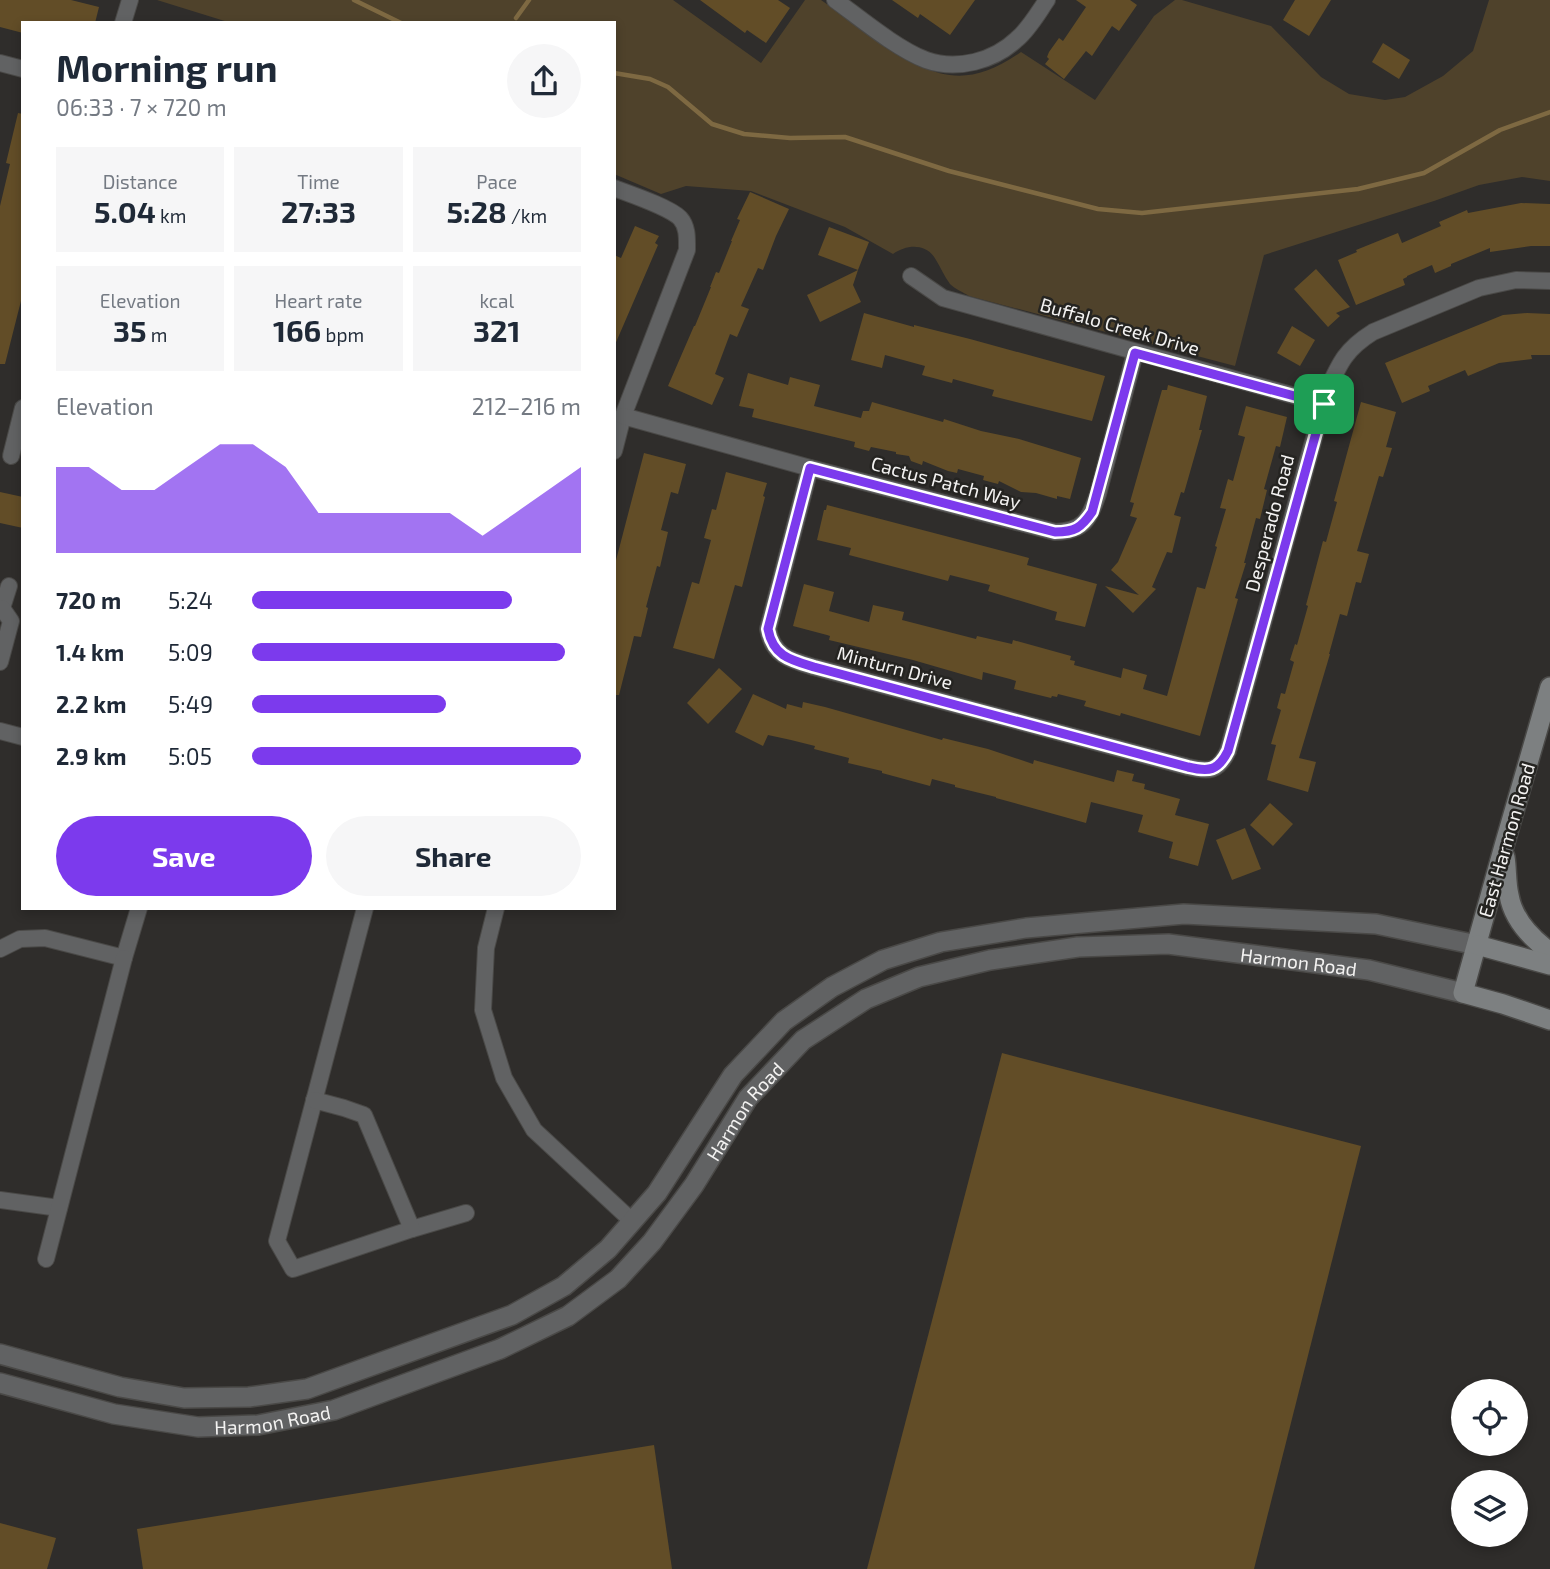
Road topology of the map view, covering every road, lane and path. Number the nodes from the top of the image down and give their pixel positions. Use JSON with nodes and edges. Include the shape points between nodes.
{"nodes":[{"id":1,"x":130,"y":0,"type":"edge"},
{"id":2,"x":835,"y":0,"type":"edge"},
{"id":3,"x":1047,"y":0,"type":"edge"},
{"id":4,"x":124,"y":21,"type":"edge"},
{"id":5,"x":0,"y":63,"type":"edge"},
{"id":6,"x":21,"y":68,"type":"edge"},
{"id":7,"x":616,"y":189,"type":"edge"},
{"id":8,"x":911,"y":276,"type":"dead end"},
{"id":9,"x":1550,"y":281,"type":"edge"},
{"id":10,"x":1135,"y":353,"type":"junction"},
{"id":11,"x":1324,"y":404,"type":"junction"},
{"id":12,"x":21,"y":416,"type":"edge"},
{"id":13,"x":623,"y":416,"type":"junction"},
{"id":14,"x":616,"y":444,"type":"edge"},
{"id":15,"x":11,"y":456,"type":"edge"},
{"id":16,"x":810,"y":468,"type":"junction"},
{"id":17,"x":11,"y":586,"type":"edge"},
{"id":18,"x":1,"y":608,"type":"edge"},
{"id":19,"x":0,"y":662,"type":"edge"},
{"id":20,"x":1550,"y":687,"type":"edge"},
{"id":21,"x":0,"y":731,"type":"edge"},
{"id":22,"x":21,"y":736,"type":"edge"},
{"id":23,"x":1188,"y":767,"type":"joint"},
{"id":24,"x":1504,"y":845,"type":"junction"},
{"id":25,"x":138,"y":910,"type":"edge"},
{"id":26,"x":364,"y":910,"type":"edge"},
{"id":27,"x":496,"y":910,"type":"edge"},
{"id":28,"x":1477,"y":945,"type":"junction"},
{"id":29,"x":0,"y":949,"type":"edge"},
{"id":30,"x":1550,"y":952,"type":"edge"},
{"id":31,"x":124,"y":958,"type":"junction"},
{"id":32,"x":1550,"y":965,"type":"edge"},
{"id":33,"x":1463,"y":993,"type":"junction"},
{"id":34,"x":1550,"y":1020,"type":"edge"},
{"id":35,"x":314,"y":1100,"type":"junction"},
{"id":36,"x":0,"y":1199,"type":"edge"},
{"id":37,"x":59,"y":1208,"type":"junction"},
{"id":38,"x":466,"y":1213,"type":"dead end"},
{"id":39,"x":632,"y":1221,"type":"junction"},
{"id":40,"x":412,"y":1228,"type":"junction"},
{"id":41,"x":46,"y":1259,"type":"dead end"},
{"id":42,"x":0,"y":1354,"type":"edge"},
{"id":43,"x":0,"y":1383,"type":"edge"}],
"edges":[{"from":1,"to":4,"type":"street"},
{"from":2,"to":3,"type":"street","via":[[895,43],[926,60],[952,65],[997,54],[1018,38]]},
{"from":5,"to":6,"type":"street"},
{"from":7,"to":13,"type":"street","via":[[668,210],[680,219],[687,233],[687,250]]},
{"from":8,"to":10,"type":"street","name":"Buffalo Creek Drive","via":[[943,298]]},
{"from":9,"to":11,"type":"street","name":"Desperado Road","via":[[1479,288],[1373,332],[1347,352]]},
{"from":10,"to":11,"type":"street","name":"Buffalo Creek Drive"},
{"from":10,"to":16,"type":"street","name":"Cactus Patch Way","via":[[1092,512],[1070,532],[1055,532]]},
{"from":11,"to":23,"type":"street","name":"Desperado Road","via":[[1228,751],[1222,764],[1213,769]]},
{"from":12,"to":15,"type":"street"},
{"from":13,"to":14,"type":"street"},
{"from":13,"to":16,"type":"street","name":"Cactus Patch Way"},
{"from":16,"to":23,"type":"street","name":"Minturn Drive","via":[[768,629],[779,652],[803,664]]},
{"from":17,"to":18,"type":"street"},
{"from":18,"to":19,"type":"street","via":[[11,621]]},
{"from":20,"to":24,"type":"main road","name":"East Harmon Road"},
{"from":21,"to":22,"type":"street"},
{"from":24,"to":28,"type":"main road","name":"East Harmon Road"},
{"from":24,"to":30,"type":"main road","via":[[1509,899],[1531,937]]},
{"from":25,"to":31,"type":"street"},
{"from":26,"to":35,"type":"street"},
{"from":27,"to":39,"type":"street","via":[[486,948],[483,1010],[504,1079],[534,1130]]},
{"from":28,"to":32,"type":"main road","name":"Harmon Road"},
{"from":28,"to":33,"type":"main road","name":"East Harmon Road"},
{"from":28,"to":39,"type":"street","name":"Harmon Road","via":[[1376,924],[1184,914],[1026,928],[941,942],[883,960],[832,987],[784,1021],[733,1075],[657,1193]]},
{"from":29,"to":31,"type":"street","via":[[20,939],[46,938]]},
{"from":31,"to":37,"type":"street"},
{"from":33,"to":34,"type":"main road","name":"Harmon Road"},
{"from":33,"to":43,"type":"street","name":"Harmon Road","via":[[1369,970],[1168,944],[1078,947],[990,960],[919,977],[866,999],[803,1040],[748,1098],[694,1185],[618,1279],[568,1315],[500,1349],[334,1410],[258,1425],[198,1427],[114,1414]]},
{"from":35,"to":40,"type":"street","via":[[364,1115]]},
{"from":35,"to":40,"type":"street","via":[[277,1241],[293,1269]]},
{"from":36,"to":37,"type":"street"},
{"from":37,"to":41,"type":"street"},
{"from":38,"to":40,"type":"street"},
{"from":39,"to":42,"type":"street","name":"Harmon Road","via":[[608,1249],[564,1286],[512,1315],[307,1389],[249,1397],[184,1398],[120,1387]]}]}
